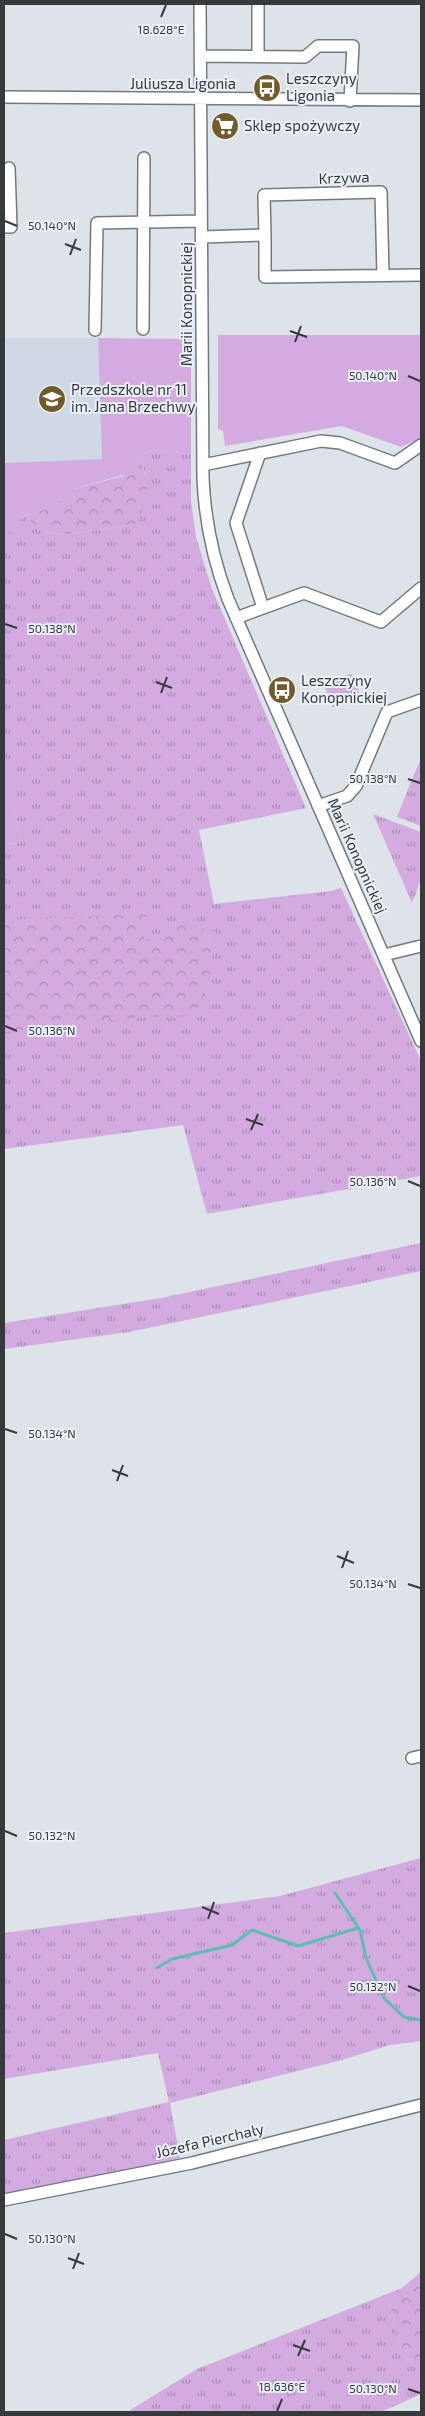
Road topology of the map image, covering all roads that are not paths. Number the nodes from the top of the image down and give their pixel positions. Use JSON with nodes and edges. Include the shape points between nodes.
{"nodes":[{"id":1,"x":200,"y":4,"type":"edge"},
{"id":2,"x":258,"y":4,"type":"edge"},
{"id":3,"x":200,"y":56,"type":"junction"},
{"id":4,"x":258,"y":56,"type":"junction"},
{"id":5,"x":4,"y":98,"type":"edge"},
{"id":6,"x":201,"y":98,"type":"junction"},
{"id":7,"x":350,"y":100,"type":"junction"},
{"id":8,"x":421,"y":100,"type":"edge"},
{"id":9,"x":144,"y":158,"type":"dead end"},
{"id":10,"x":9,"y":168,"type":"dead end"},
{"id":11,"x":201,"y":221,"type":"junction"},
{"id":12,"x":144,"y":222,"type":"junction"},
{"id":13,"x":4,"y":227,"type":"edge"},
{"id":14,"x":265,"y":235,"type":"junction"},
{"id":15,"x":202,"y":237,"type":"junction"},
{"id":16,"x":383,"y":275,"type":"junction"},
{"id":17,"x":421,"y":275,"type":"edge"},
{"id":18,"x":143,"y":329,"type":"dead end"},
{"id":19,"x":95,"y":330,"type":"dead end"},
{"id":20,"x":421,"y":445,"type":"edge"},
{"id":21,"x":260,"y":454,"type":"junction"},
{"id":22,"x":203,"y":465,"type":"junction"},
{"id":23,"x":421,"y":588,"type":"edge"},
{"id":24,"x":263,"y":608,"type":"junction"},
{"id":25,"x":236,"y":618,"type":"junction"},
{"id":26,"x":421,"y":700,"type":"edge"},
{"id":27,"x":318,"y":806,"type":"junction"},
{"id":28,"x":421,"y":946,"type":"edge"},
{"id":29,"x":384,"y":956,"type":"junction"},
{"id":30,"x":421,"y":1041,"type":"edge"},
{"id":31,"x":421,"y":2105,"type":"edge"},
{"id":32,"x":4,"y":2200,"type":"edge"}],
"edges":[{"from":1,"to":3,"type":"street","name":"Marii Konopnickiej"},
{"from":2,"to":4,"type":"street"},
{"from":3,"to":4,"type":"street"},
{"from":3,"to":6,"type":"street","name":"Marii Konopnickiej"},
{"from":4,"to":7,"type":"street","via":[[305,57],[318,46],[353,46]]},
{"from":5,"to":6,"type":"street","name":"Juliusza Ligonia"},
{"from":6,"to":7,"type":"street","name":"Juliusza Ligonia"},
{"from":6,"to":11,"type":"street","name":"Marii Konopnickiej"},
{"from":7,"to":8,"type":"street","name":"Juliusza Ligonia"},
{"from":9,"to":12,"type":"street"},
{"from":10,"to":13,"type":"street","via":[[10,227]]},
{"from":11,"to":12,"type":"street"},
{"from":11,"to":15,"type":"street","name":"Marii Konopnickiej"},
{"from":12,"to":18,"type":"street"},
{"from":12,"to":19,"type":"street","via":[[97,223]]},
{"from":14,"to":15,"type":"street"},
{"from":14,"to":16,"type":"street","via":[[265,277]]},
{"from":14,"to":16,"type":"street","name":"Krzywa","via":[[264,195],[381,192]]},
{"from":15,"to":22,"type":"street","name":"Marii Konopnickiej"},
{"from":16,"to":17,"type":"street"},
{"from":20,"to":21,"type":"street","via":[[395,463],[340,443],[321,441]]},
{"from":21,"to":22,"type":"street"},
{"from":21,"to":24,"type":"street","via":[[236,523]]},
{"from":22,"to":25,"type":"street","name":"Marii Konopnickiej","via":[[211,547]]},
{"from":23,"to":24,"type":"street","via":[[381,622],[304,593]]},
{"from":24,"to":25,"type":"street"},
{"from":25,"to":27,"type":"street","name":"Marii Konopnickiej"},
{"from":26,"to":27,"type":"street","via":[[387,712],[356,786],[347,796]]},
{"from":27,"to":29,"type":"street","name":"Marii Konopnickiej"},
{"from":28,"to":29,"type":"street"},
{"from":29,"to":30,"type":"street","name":"Marii Konopnickiej"},
{"from":31,"to":32,"type":"street","name":"Józefa Pierchały","via":[[192,2162]]}]}
